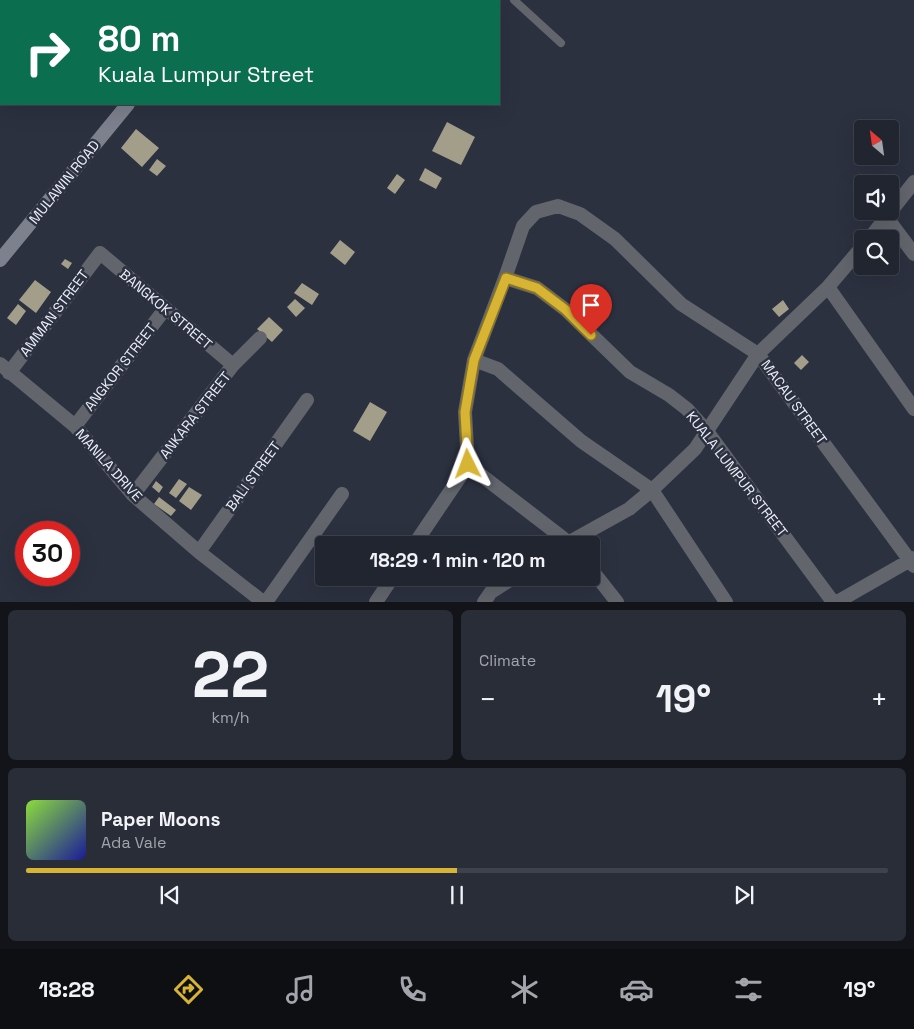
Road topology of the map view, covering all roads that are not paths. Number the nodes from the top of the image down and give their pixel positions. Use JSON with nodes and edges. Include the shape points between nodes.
{"nodes":[{"id":1,"x":514,"y":0,"type":"edge"},
{"id":2,"x":561,"y":43,"type":"dead end"},
{"id":3,"x":127,"y":105,"type":"edge"},
{"id":4,"x":914,"y":182,"type":"edge"},
{"id":5,"x":899,"y":201,"type":"edge"},
{"id":6,"x":884,"y":220,"type":"edge"},
{"id":7,"x":888,"y":220,"type":"edge"},
{"id":8,"x":876,"y":230,"type":"edge"},
{"id":9,"x":100,"y":253,"type":"joint"},
{"id":10,"x":914,"y":254,"type":"edge"},
{"id":11,"x":854,"y":256,"type":"edge"},
{"id":12,"x":0,"y":260,"type":"edge"},
{"id":13,"x":506,"y":278,"type":"junction"},
{"id":14,"x":828,"y":287,"type":"junction"},
{"id":15,"x":165,"y":308,"type":"junction"},
{"id":16,"x":260,"y":338,"type":"dead end"},
{"id":17,"x":758,"y":354,"type":"junction"},
{"id":18,"x":474,"y":360,"type":"junction"},
{"id":19,"x":233,"y":365,"type":"junction"},
{"id":20,"x":3,"y":368,"type":"edge"},
{"id":21,"x":307,"y":400,"type":"dead end"},
{"id":22,"x":914,"y":409,"type":"edge"},
{"id":23,"x":75,"y":426,"type":"junction"},
{"id":24,"x":706,"y":430,"type":"junction"},
{"id":25,"x":468,"y":464,"type":"junction"},
{"id":26,"x":652,"y":490,"type":"junction"},
{"id":27,"x":342,"y":494,"type":"dead end"},
{"id":28,"x":133,"y":495,"type":"junction"},
{"id":29,"x":420,"y":536,"type":"edge"},
{"id":30,"x":559,"y":536,"type":"edge"},
{"id":31,"x":583,"y":536,"type":"edge"},
{"id":32,"x":199,"y":552,"type":"junction"},
{"id":33,"x":913,"y":562,"type":"edge"},
{"id":34,"x":600,"y":580,"type":"edge"},
{"id":35,"x":387,"y":586,"type":"edge"},
{"id":36,"x":500,"y":586,"type":"edge"},
{"id":37,"x":262,"y":602,"type":"edge"},
{"id":38,"x":266,"y":602,"type":"edge"},
{"id":39,"x":376,"y":602,"type":"edge"},
{"id":40,"x":484,"y":602,"type":"edge"},
{"id":41,"x":617,"y":602,"type":"edge"},
{"id":42,"x":726,"y":602,"type":"edge"},
{"id":43,"x":833,"y":602,"type":"edge"},
{"id":44,"x":836,"y":602,"type":"edge"}],
"edges":[{"from":1,"to":2,"type":"lane"},
{"from":3,"to":12,"type":"main road","name":"MULAWIN ROAD"},
{"from":4,"to":5,"type":"street"},
{"from":6,"to":8,"type":"street"},
{"from":7,"to":10,"type":"street"},
{"from":9,"to":15,"type":"street","name":"BANGKOK STREET"},
{"from":9,"to":20,"type":"street","name":"AMMAN STREET"},
{"from":11,"to":14,"type":"street"},
{"from":13,"to":17,"type":"street","name":"MACAU STREET","via":[[523,226],[536,212],[558,206],[580,214],[615,239],[681,304]]},
{"from":13,"to":18,"type":"street"},
{"from":13,"to":24,"type":"street","name":"KUALA LUMPUR STREET","via":[[537,288],[566,310],[630,372],[669,395]]},
{"from":14,"to":17,"type":"street"},
{"from":14,"to":22,"type":"street"},
{"from":15,"to":19,"type":"street","name":"BANGKOK STREET"},
{"from":15,"to":23,"type":"street","name":"ANGKOR STREET"},
{"from":16,"to":19,"type":"street","name":"ANKARA STREET"},
{"from":17,"to":24,"type":"street"},
{"from":17,"to":33,"type":"street","name":"MACAU STREET"},
{"from":18,"to":25,"type":"street","via":[[465,412]]},
{"from":18,"to":26,"type":"street","via":[[498,368],[581,441]]},
{"from":19,"to":28,"type":"street","name":"ANKARA STREET"},
{"from":20,"to":23,"type":"street","name":"MANILA DRIVE"},
{"from":21,"to":32,"type":"street","name":"BALI STREET"},
{"from":23,"to":28,"type":"street","name":"MANILA DRIVE"},
{"from":24,"to":26,"type":"street","via":[[695,449]]},
{"from":24,"to":43,"type":"street","name":"KUALA LUMPUR STREET"},
{"from":25,"to":29,"type":"street"},
{"from":25,"to":30,"type":"street"},
{"from":26,"to":31,"type":"street","via":[[629,509]]},
{"from":26,"to":42,"type":"street"},
{"from":27,"to":38,"type":"street"},
{"from":28,"to":32,"type":"street","name":"MANILA DRIVE"},
{"from":32,"to":37,"type":"street","name":"MANILA DRIVE"},
{"from":33,"to":44,"type":"street"},
{"from":34,"to":41,"type":"street"},
{"from":35,"to":39,"type":"street"},
{"from":36,"to":40,"type":"street"}]}
